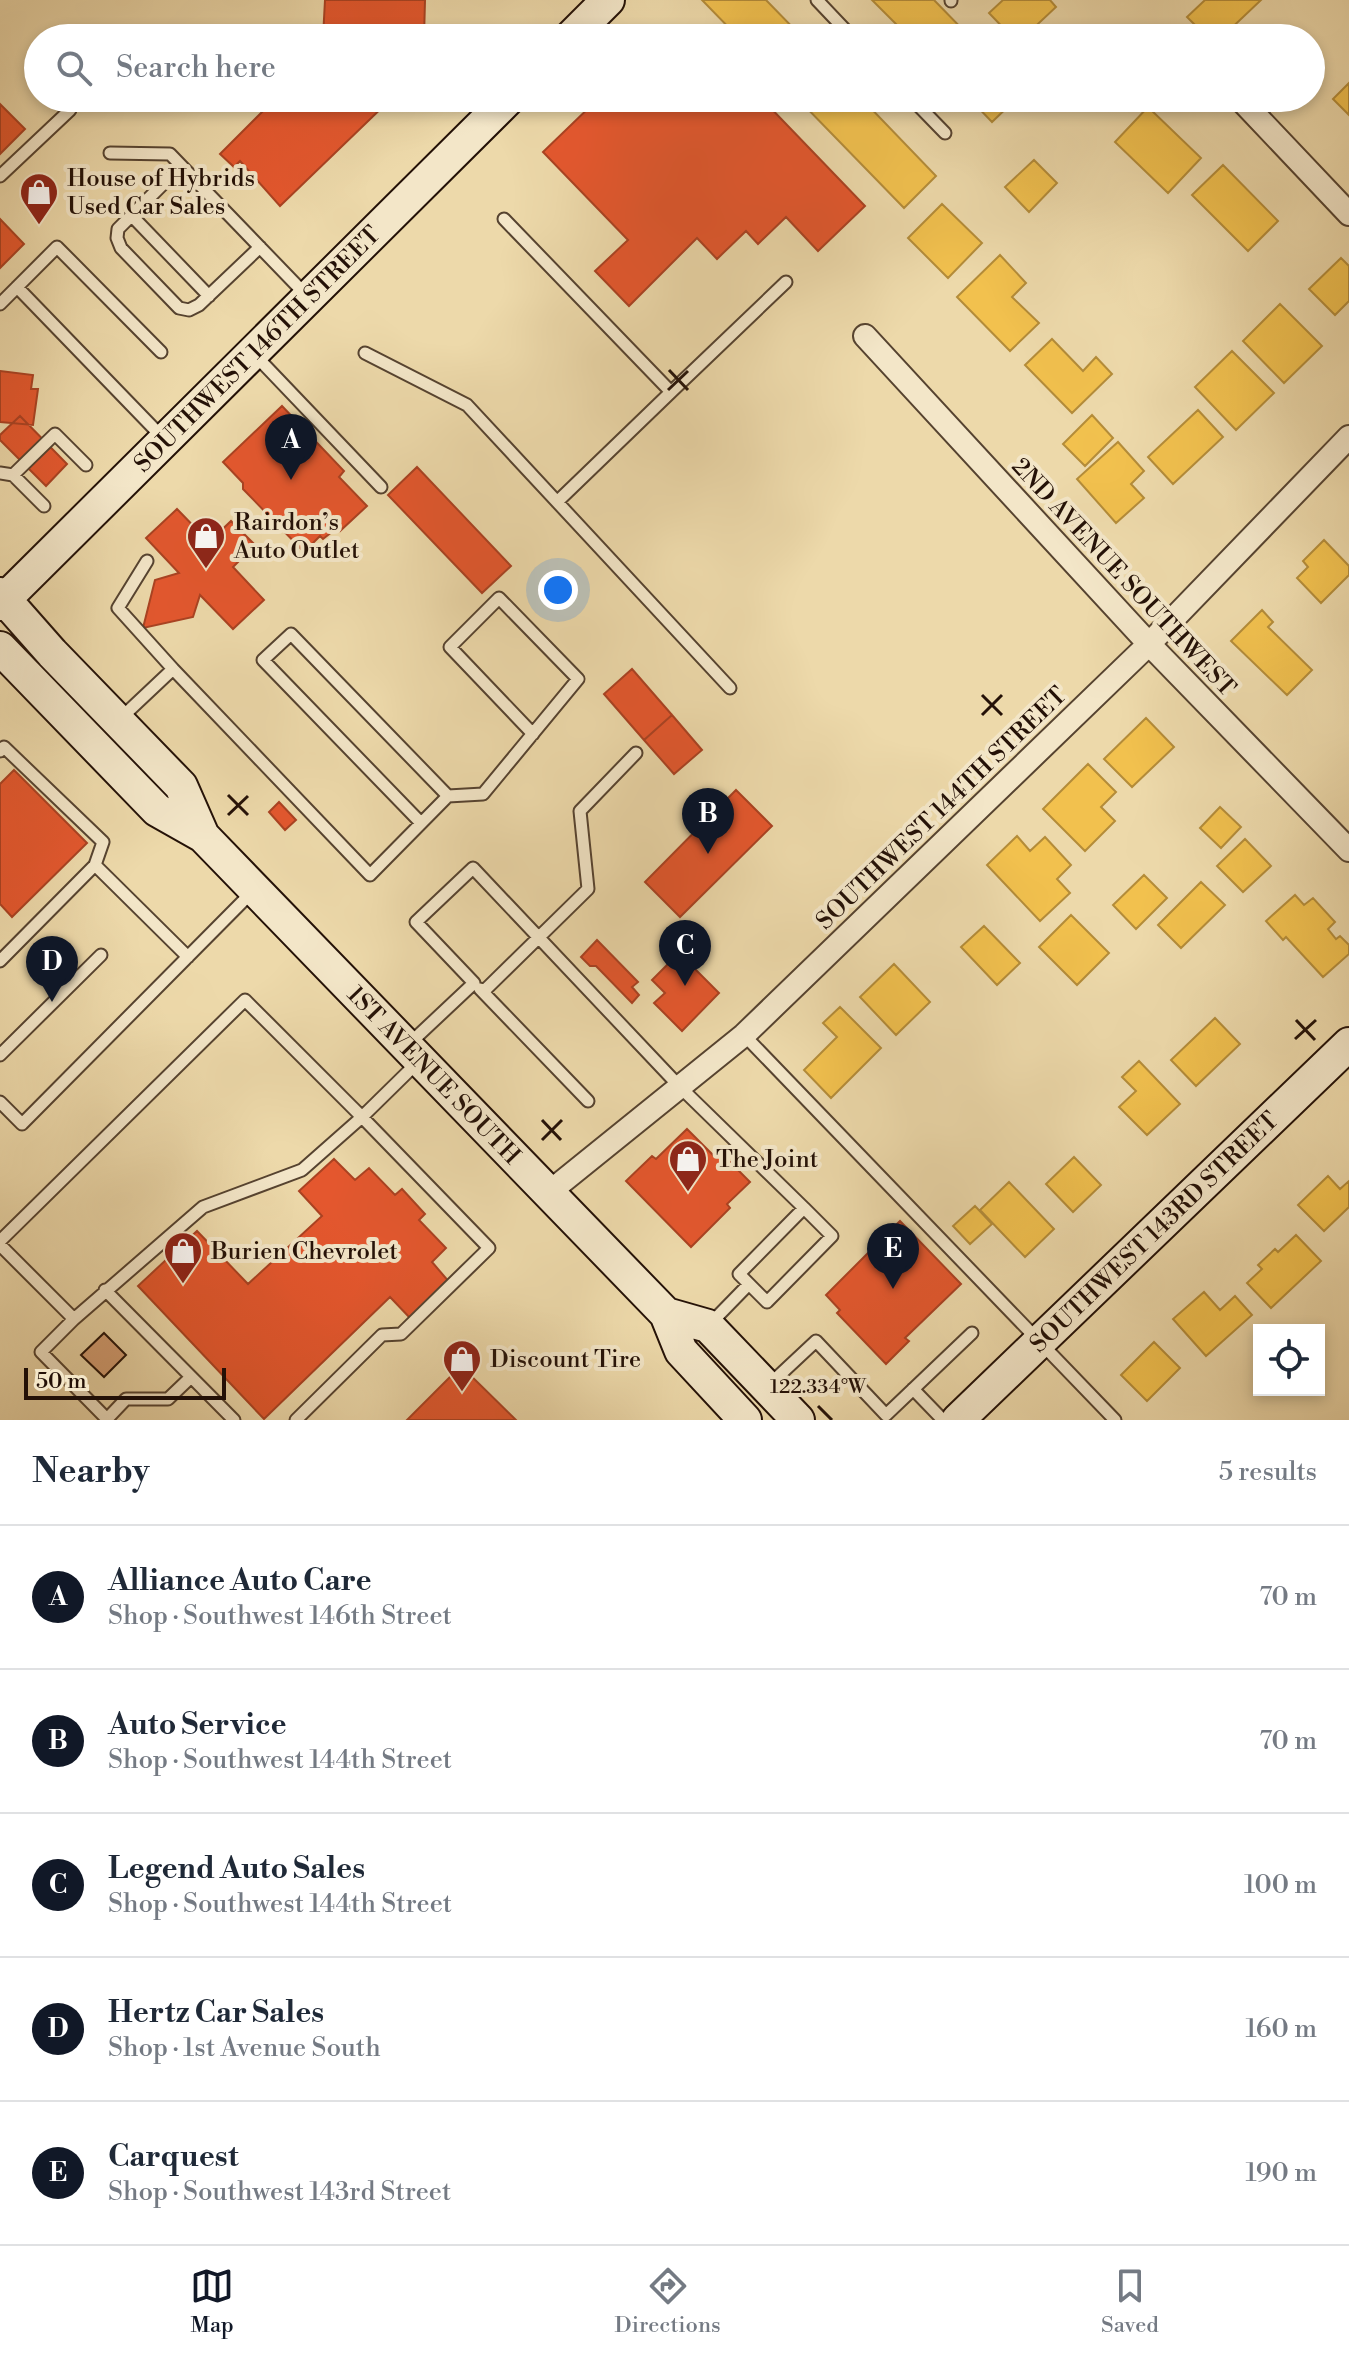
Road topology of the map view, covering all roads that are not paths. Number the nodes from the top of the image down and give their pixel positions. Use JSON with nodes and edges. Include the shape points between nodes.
{"nodes":[{"id":1,"x":608,"y":0,"type":"edge"},
{"id":2,"x":817,"y":0,"type":"edge"},
{"id":3,"x":584,"y":24,"type":"edge"},
{"id":4,"x":840,"y":24,"type":"edge"},
{"id":5,"x":68,"y":112,"type":"edge"},
{"id":6,"x":495,"y":112,"type":"edge"},
{"id":7,"x":925,"y":112,"type":"edge"},
{"id":8,"x":1252,"y":112,"type":"edge"},
{"id":9,"x":945,"y":133,"type":"dead end"},
{"id":10,"x":110,"y":153,"type":"dead end"},
{"id":11,"x":181,"y":166,"type":"junction"},
{"id":12,"x":0,"y":176,"type":"edge"},
{"id":13,"x":1349,"y":214,"type":"edge"},
{"id":14,"x":132,"y":216,"type":"junction"},
{"id":15,"x":504,"y":219,"type":"dead end"},
{"id":16,"x":260,"y":247,"type":"junction"},
{"id":17,"x":786,"y":282,"type":"dead end"},
{"id":18,"x":17,"y":287,"type":"junction"},
{"id":19,"x":209,"y":296,"type":"junction"},
{"id":20,"x":310,"y":298,"type":"junction"},
{"id":21,"x":0,"y":304,"type":"edge"},
{"id":22,"x":865,"y":336,"type":"dead end"},
{"id":23,"x":161,"y":352,"type":"dead end"},
{"id":24,"x":253,"y":353,"type":"junction"},
{"id":25,"x":365,"y":353,"type":"dead end"},
{"id":26,"x":671,"y":392,"type":"junction"},
{"id":27,"x":1349,"y":437,"type":"edge"},
{"id":28,"x":165,"y":441,"type":"junction"},
{"id":29,"x":86,"y":465,"type":"dead end"},
{"id":30,"x":0,"y":473,"type":"edge"},
{"id":31,"x":13,"y":475,"type":"junction"},
{"id":32,"x":381,"y":487,"type":"dead end"},
{"id":33,"x":557,"y":502,"type":"junction"},
{"id":34,"x":44,"y":506,"type":"dead end"},
{"id":35,"x":147,"y":561,"type":"dead end"},
{"id":36,"x":2,"y":599,"type":"edge"},
{"id":37,"x":1149,"y":644,"type":"junction"},
{"id":38,"x":0,"y":648,"type":"edge"},
{"id":39,"x":173,"y":669,"type":"junction"},
{"id":40,"x":730,"y":688,"type":"dead end"},
{"id":41,"x":118,"y":721,"type":"junction"},
{"id":42,"x":533,"y":734,"type":"junction"},
{"id":43,"x":0,"y":751,"type":"edge"},
{"id":44,"x":636,"y":753,"type":"dead end"},
{"id":45,"x":448,"y":796,"type":"junction"},
{"id":46,"x":421,"y":823,"type":"junction"},
{"id":47,"x":203,"y":836,"type":"junction"},
{"id":48,"x":1349,"y":850,"type":"edge"},
{"id":49,"x":95,"y":865,"type":"junction"},
{"id":50,"x":255,"y":889,"type":"junction"},
{"id":51,"x":539,"y":937,"type":"junction"},
{"id":52,"x":101,"y":955,"type":"dead end"},
{"id":53,"x":188,"y":957,"type":"junction"},
{"id":54,"x":0,"y":961,"type":"edge"},
{"id":55,"x":478,"y":987,"type":"junction"},
{"id":56,"x":744,"y":1035,"type":"junction"},
{"id":57,"x":1349,"y":1044,"type":"edge"},
{"id":58,"x":413,"y":1054,"type":"junction"},
{"id":59,"x":0,"y":1055,"type":"edge"},
{"id":60,"x":680,"y":1087,"type":"junction"},
{"id":61,"x":588,"y":1101,"type":"dead end"},
{"id":62,"x":0,"y":1102,"type":"edge"},
{"id":63,"x":362,"y":1117,"type":"junction"},
{"id":64,"x":547,"y":1194,"type":"junction"},
{"id":65,"x":804,"y":1208,"type":"junction"},
{"id":66,"x":0,"y":1243,"type":"edge"},
{"id":67,"x":749,"y":1284,"type":"junction"},
{"id":68,"x":105,"y":1290,"type":"junction"},
{"id":69,"x":666,"y":1314,"type":"junction"},
{"id":70,"x":74,"y":1319,"type":"junction"},
{"id":71,"x":708,"y":1326,"type":"junction"},
{"id":72,"x":972,"y":1333,"type":"dead end"},
{"id":73,"x":1040,"y":1342,"type":"junction"},
{"id":74,"x":191,"y":1377,"type":"junction"},
{"id":75,"x":767,"y":1388,"type":"junction"},
{"id":76,"x":913,"y":1389,"type":"junction"},
{"id":77,"x":234,"y":1420,"type":"edge"},
{"id":78,"x":296,"y":1420,"type":"edge"},
{"id":79,"x":745,"y":1420,"type":"edge"},
{"id":80,"x":798,"y":1420,"type":"edge"},
{"id":81,"x":943,"y":1420,"type":"edge"},
{"id":82,"x":958,"y":1420,"type":"edge"},
{"id":83,"x":1115,"y":1420,"type":"edge"}],
"edges":[{"from":1,"to":3,"type":"main road"},
{"from":2,"to":4,"type":"lane"},
{"from":5,"to":12,"type":"lane"},
{"from":6,"to":20,"type":"main road","name":"SOUTHWEST 146TH STREET"},
{"from":7,"to":9,"type":"lane"},
{"from":8,"to":13,"type":"street"},
{"from":10,"to":11,"type":"lane","via":[[170,154]]},
{"from":11,"to":14,"type":"lane"},
{"from":11,"to":16,"type":"lane"},
{"from":14,"to":19,"type":"lane"},
{"from":14,"to":19,"type":"lane","via":[[118,229],[121,248],[179,308],[189,310]]},
{"from":15,"to":26,"type":"lane"},
{"from":16,"to":19,"type":"lane"},
{"from":16,"to":20,"type":"lane"},
{"from":17,"to":26,"type":"lane"},
{"from":18,"to":21,"type":"lane"},
{"from":18,"to":23,"type":"lane","via":[[57,247]]},
{"from":18,"to":28,"type":"lane"},
{"from":20,"to":24,"type":"main road","name":"SOUTHWEST 146TH STREET"},
{"from":22,"to":37,"type":"street","name":"2ND AVENUE SOUTHWEST"},
{"from":24,"to":28,"type":"main road","name":"SOUTHWEST 146TH STREET"},
{"from":24,"to":32,"type":"lane"},
{"from":25,"to":33,"type":"lane","via":[[467,405]]},
{"from":26,"to":33,"type":"lane"},
{"from":27,"to":37,"type":"street","name":"SOUTHWEST 144TH STREET"},
{"from":28,"to":36,"type":"main road","name":"SOUTHWEST 146TH STREET"},
{"from":29,"to":31,"type":"lane","via":[[55,434]]},
{"from":30,"to":31,"type":"lane"},
{"from":31,"to":34,"type":"lane"},
{"from":33,"to":40,"type":"lane"},
{"from":35,"to":39,"type":"lane","via":[[118,608]]},
{"from":36,"to":41,"type":"main road","name":"1ST AVENUE SOUTH"},
{"from":37,"to":48,"type":"street","name":"2ND AVENUE SOUTHWEST"},
{"from":37,"to":56,"type":"street","name":"SOUTHWEST 144TH STREET"},
{"from":38,"to":47,"type":"main road","name":"1ST AVENUE SOUTH","via":[[157,810]]},
{"from":39,"to":41,"type":"lane"},
{"from":39,"to":46,"type":"lane","via":[[370,875]]},
{"from":41,"to":47,"type":"main road","name":"1ST AVENUE SOUTH","via":[[181,786]]},
{"from":42,"to":42,"type":"lane","via":[[578,679],[499,598],[450,647]]},
{"from":42,"to":45,"type":"lane","via":[[483,794]]},
{"from":43,"to":49,"type":"lane","via":[[4,747],[103,842]]},
{"from":44,"to":51,"type":"lane","via":[[580,811],[588,889]]},
{"from":45,"to":46,"type":"lane"},
{"from":45,"to":46,"type":"lane","via":[[291,634],[263,660]]},
{"from":47,"to":50,"type":"main road","name":"1ST AVENUE SOUTH"},
{"from":49,"to":53,"type":"lane"},
{"from":49,"to":54,"type":"lane"},
{"from":50,"to":53,"type":"lane"},
{"from":50,"to":58,"type":"main road","name":"1ST AVENUE SOUTH"},
{"from":51,"to":55,"type":"lane"},
{"from":51,"to":55,"type":"lane","via":[[473,868],[416,922]]},
{"from":51,"to":60,"type":"lane"},
{"from":52,"to":59,"type":"lane"},
{"from":53,"to":62,"type":"lane","via":[[22,1124]]},
{"from":55,"to":58,"type":"lane"},
{"from":55,"to":61,"type":"lane"},
{"from":56,"to":60,"type":"street","name":"SOUTHWEST 144TH STREET"},
{"from":56,"to":73,"type":"lane"},
{"from":57,"to":73,"type":"main road","name":"SOUTHWEST 143RD STREET"},
{"from":58,"to":63,"type":"lane"},
{"from":58,"to":64,"type":"main road","name":"1ST AVENUE SOUTH"},
{"from":60,"to":64,"type":"street","name":"SOUTHWEST 144TH STREET"},
{"from":60,"to":65,"type":"lane"},
{"from":63,"to":66,"type":"lane","via":[[245,1000]]},
{"from":63,"to":68,"type":"lane","via":[[302,1170],[203,1207]]},
{"from":63,"to":78,"type":"lane","via":[[489,1248],[401,1334],[382,1335]]},
{"from":64,"to":69,"type":"main road","name":"1ST AVENUE SOUTH"},
{"from":65,"to":67,"type":"lane","via":[[739,1274]]},
{"from":65,"to":67,"type":"lane","via":[[832,1236],[767,1302]]},
{"from":66,"to":70,"type":"lane"},
{"from":67,"to":71,"type":"lane"},
{"from":68,"to":70,"type":"lane"},
{"from":68,"to":74,"type":"lane"},
{"from":69,"to":71,"type":"main road","name":"1ST AVENUE SOUTH"},
{"from":69,"to":79,"type":"main road","name":"1ST AVENUE SOUTH","via":[[681,1351]]},
{"from":70,"to":74,"type":"lane","via":[[41,1352],[107,1419],[126,1399],[168,1399]]},
{"from":71,"to":75,"type":"main road"},
{"from":72,"to":76,"type":"lane"},
{"from":73,"to":82,"type":"main road","name":"SOUTHWEST 143RD STREET"},
{"from":73,"to":83,"type":"lane"},
{"from":74,"to":77,"type":"lane"},
{"from":75,"to":76,"type":"lane","via":[[816,1341],[886,1415]]},
{"from":75,"to":80,"type":"main road"},
{"from":76,"to":81,"type":"lane"}]}
